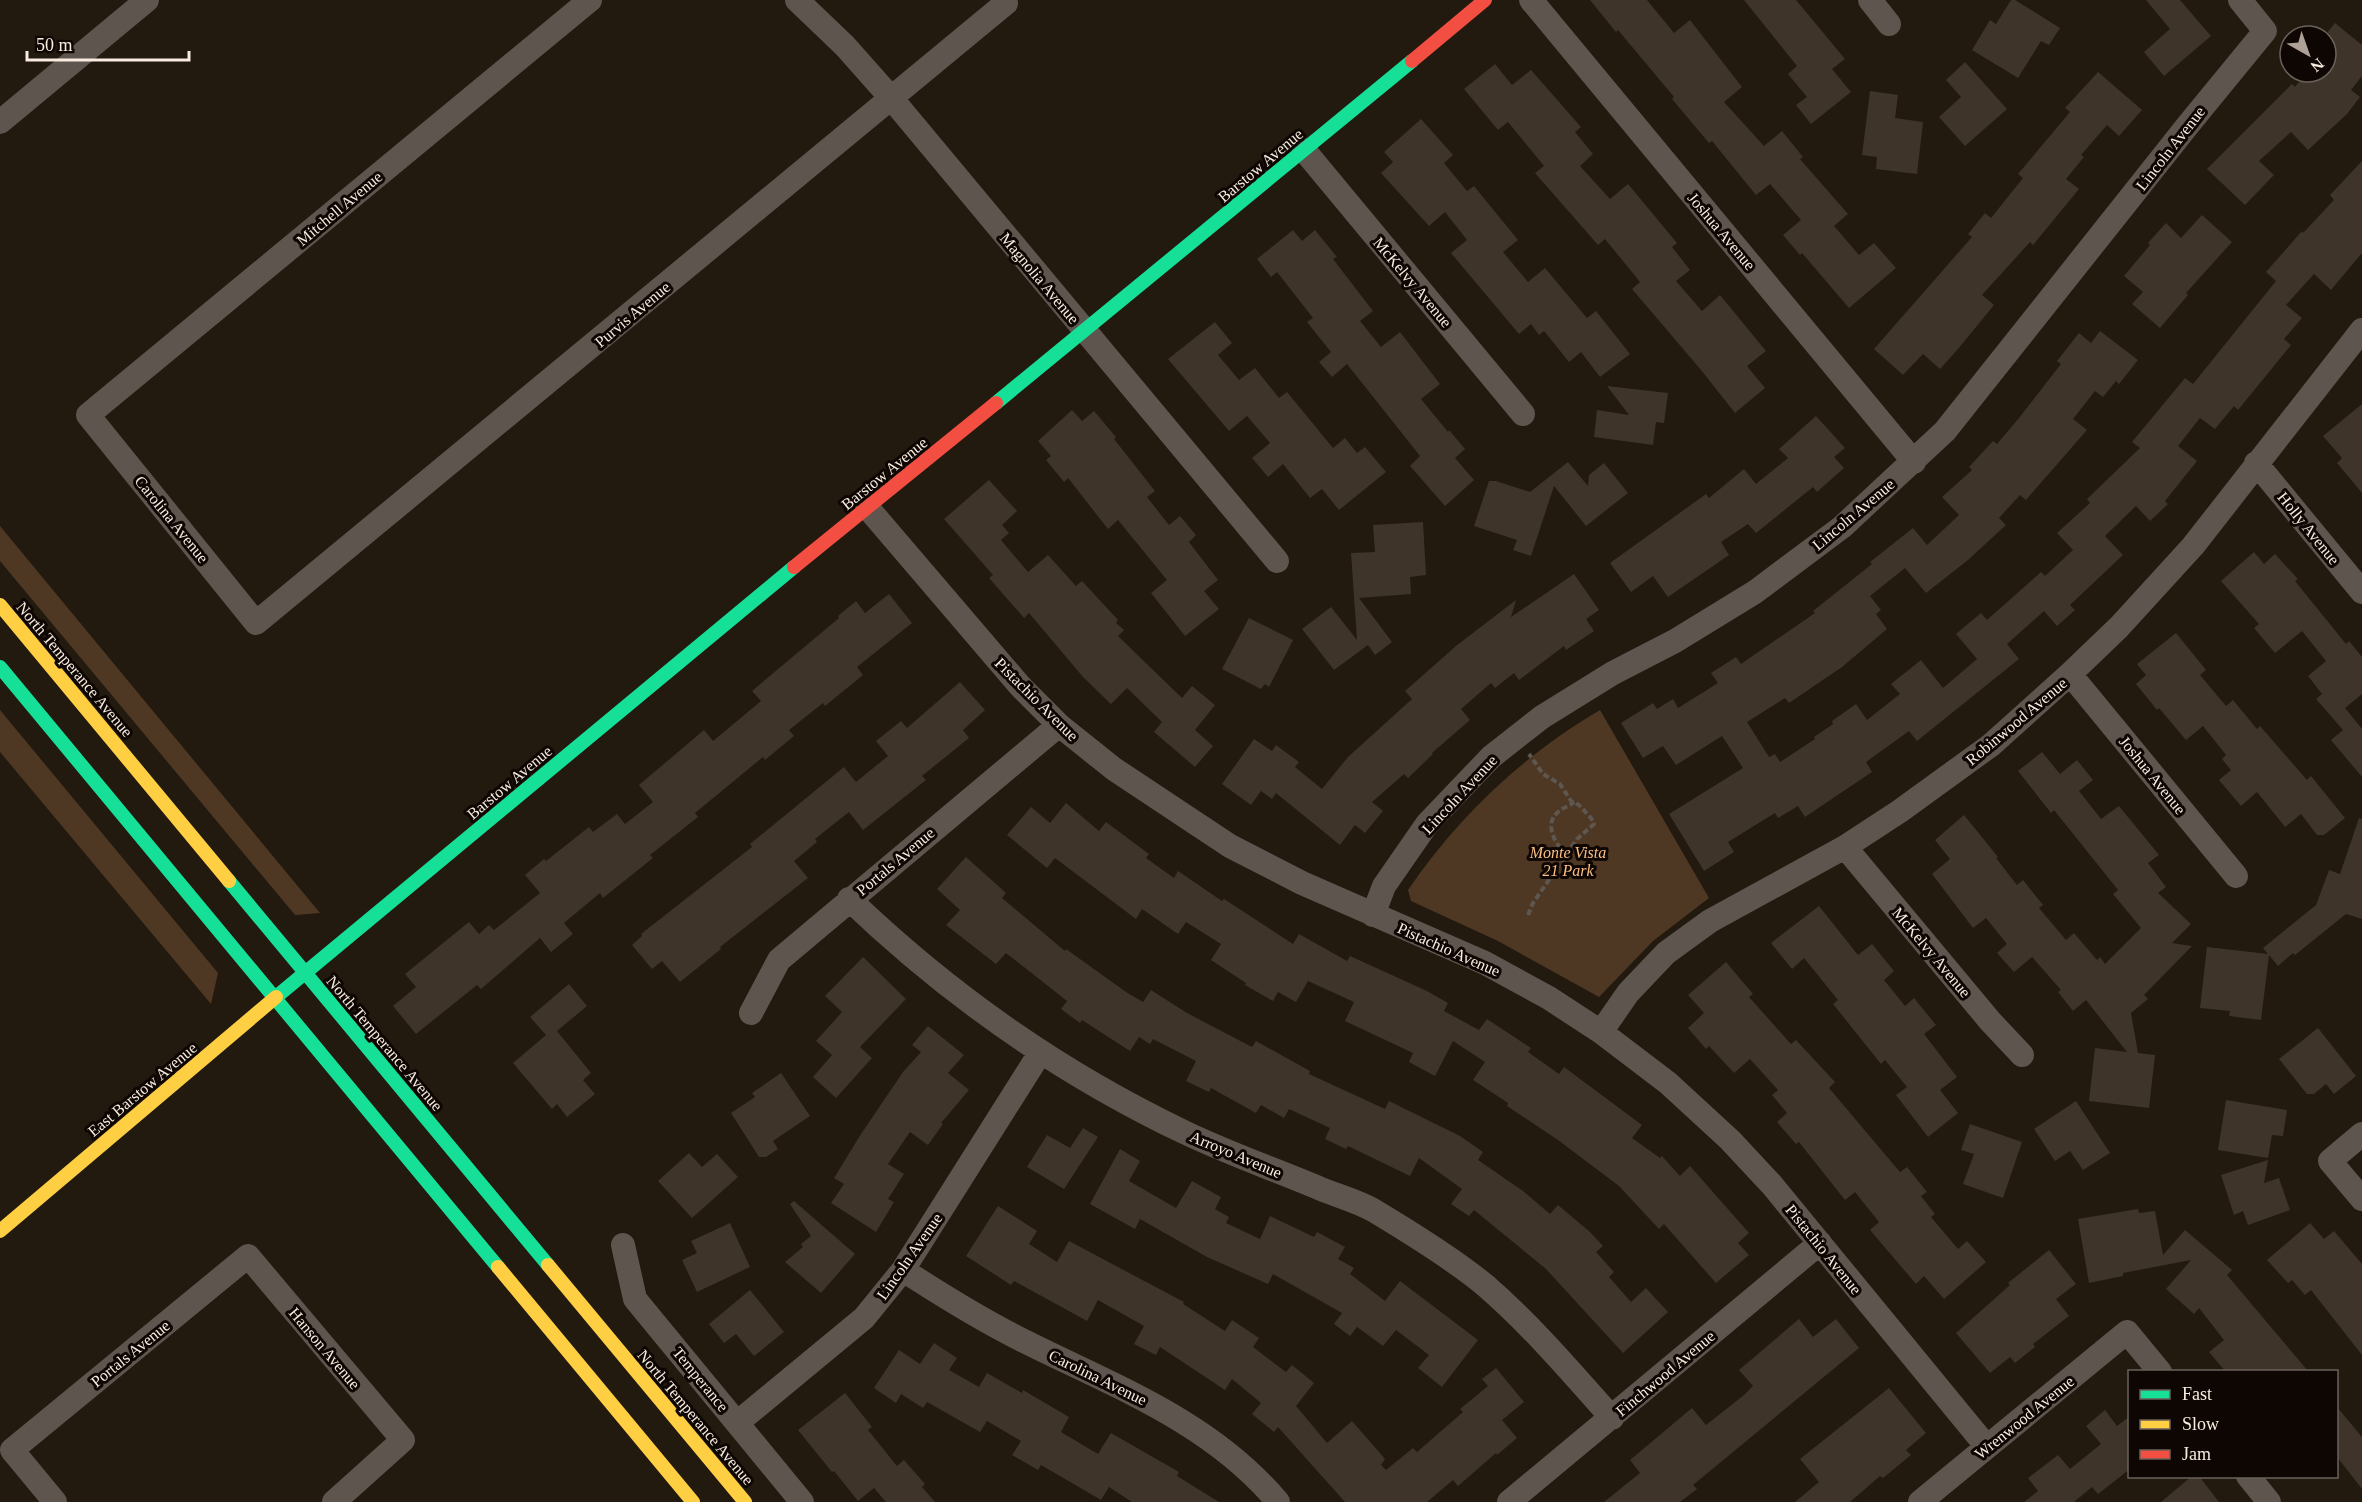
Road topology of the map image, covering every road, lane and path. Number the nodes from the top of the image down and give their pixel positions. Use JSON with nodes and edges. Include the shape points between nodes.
{"nodes":[{"id":1,"x":147,"y":0,"type":"edge"},
{"id":2,"x":591,"y":0,"type":"edge"},
{"id":3,"x":797,"y":0,"type":"edge"},
{"id":4,"x":1485,"y":0,"type":"edge"},
{"id":5,"x":1531,"y":0,"type":"edge"},
{"id":6,"x":1870,"y":0,"type":"edge"},
{"id":7,"x":2240,"y":0,"type":"edge"},
{"id":8,"x":1006,"y":3,"type":"dead end"},
{"id":9,"x":1889,"y":24,"type":"dead end"},
{"id":10,"x":892,"y":99,"type":"junction"},
{"id":11,"x":0,"y":122,"type":"edge"},
{"id":12,"x":1304,"y":150,"type":"junction"},
{"id":13,"x":2362,"y":330,"type":"edge"},
{"id":14,"x":1085,"y":332,"type":"junction"},
{"id":15,"x":1523,"y":414,"type":"dead end"},
{"id":16,"x":88,"y":415,"type":"joint"},
{"id":17,"x":1914,"y":462,"type":"junction"},
{"id":18,"x":2256,"y":463,"type":"junction"},
{"id":19,"x":867,"y":507,"type":"junction"},
{"id":20,"x":1277,"y":561,"type":"dead end"},
{"id":21,"x":2362,"y":592,"type":"edge"},
{"id":22,"x":0,"y":605,"type":"edge"},
{"id":23,"x":256,"y":623,"type":"joint"},
{"id":24,"x":0,"y":667,"type":"edge"},
{"id":25,"x":2070,"y":674,"type":"junction"},
{"id":26,"x":1059,"y":725,"type":"junction"},
{"id":27,"x":1529,"y":754,"type":"dead end"},
{"id":28,"x":1574,"y":802,"type":"junction"},
{"id":29,"x":1845,"y":847,"type":"junction"},
{"id":30,"x":1566,"y":855,"type":"junction"},
{"id":31,"x":2236,"y":876,"type":"dead end"},
{"id":32,"x":849,"y":899,"type":"junction"},
{"id":33,"x":1373,"y":915,"type":"junction"},
{"id":34,"x":1528,"y":915,"type":"dead end"},
{"id":35,"x":305,"y":972,"type":"junction"},
{"id":36,"x":276,"y":998,"type":"junction"},
{"id":37,"x":751,"y":1012,"type":"dead end"},
{"id":38,"x":1601,"y":1032,"type":"junction"},
{"id":39,"x":1040,"y":1053,"type":"junction"},
{"id":40,"x":2022,"y":1055,"type":"dead end"},
{"id":41,"x":2362,"y":1134,"type":"edge"},
{"id":42,"x":2362,"y":1199,"type":"edge"},
{"id":43,"x":0,"y":1231,"type":"edge"},
{"id":44,"x":1820,"y":1243,"type":"junction"},
{"id":45,"x":623,"y":1245,"type":"dead end"},
{"id":46,"x":248,"y":1256,"type":"joint"},
{"id":47,"x":903,"y":1270,"type":"junction"},
{"id":48,"x":2159,"y":1370,"type":"edge"},
{"id":49,"x":1612,"y":1418,"type":"junction"},
{"id":50,"x":737,"y":1423,"type":"junction"},
{"id":51,"x":1987,"y":1447,"type":"junction"},
{"id":52,"x":2250,"y":1478,"type":"edge"},
{"id":53,"x":56,"y":1502,"type":"edge"},
{"id":54,"x":334,"y":1502,"type":"edge"},
{"id":55,"x":693,"y":1502,"type":"edge"},
{"id":56,"x":745,"y":1502,"type":"edge"},
{"id":57,"x":802,"y":1502,"type":"edge"},
{"id":58,"x":1278,"y":1502,"type":"edge"},
{"id":59,"x":1509,"y":1502,"type":"edge"},
{"id":60,"x":1920,"y":1502,"type":"edge"},
{"id":61,"x":2269,"y":1502,"type":"edge"}],
"edges":[{"from":1,"to":11,"type":"street"},
{"from":2,"to":16,"type":"street","name":"Mitchell Avenue"},
{"from":3,"to":10,"type":"street","name":"Magnolia Avenue"},
{"from":4,"to":12,"type":"main road","name":"Barstow Avenue"},
{"from":5,"to":17,"type":"street","name":"Joshua Avenue"},
{"from":6,"to":9,"type":"street"},
{"from":7,"to":17,"type":"street","name":"Lincoln Avenue","via":[[2265,31],[1976,394]]},
{"from":8,"to":10,"type":"street","name":"Purvis Avenue"},
{"from":10,"to":14,"type":"street","name":"Magnolia Avenue"},
{"from":10,"to":23,"type":"street","name":"Purvis Avenue"},
{"from":12,"to":14,"type":"main road","name":"Barstow Avenue"},
{"from":12,"to":15,"type":"street","name":"McKelvy Avenue"},
{"from":13,"to":18,"type":"street","name":"Robinwood Avenue"},
{"from":14,"to":19,"type":"main road","name":"Barstow Avenue"},
{"from":14,"to":20,"type":"street","name":"Magnolia Avenue"},
{"from":16,"to":23,"type":"street","name":"Carolina Avenue"},
{"from":17,"to":33,"type":"street","name":"Lincoln Avenue","via":[[1842,527],[1755,592],[1542,717],[1491,757],[1427,824],[1384,886]]},
{"from":18,"to":21,"type":"street","name":"Holly Avenue"},
{"from":18,"to":25,"type":"street","name":"Robinwood Avenue","via":[[2193,546]]},
{"from":19,"to":26,"type":"street","name":"Pistachio Avenue","via":[[979,640]]},
{"from":19,"to":35,"type":"main road","name":"Barstow Avenue"},
{"from":22,"to":35,"type":"main road","name":"North Temperance Avenue"},
{"from":24,"to":36,"type":"main road"},
{"from":25,"to":29,"type":"street","name":"Robinwood Avenue","via":[[1991,745]]},
{"from":25,"to":31,"type":"street","name":"Joshua Avenue"},
{"from":26,"to":32,"type":"street","name":"Portals Avenue"},
{"from":26,"to":33,"type":"street","name":"Pistachio Avenue","via":[[1114,770],[1230,846]]},
{"from":27,"to":28,"type":"path","via":[[1543,774],[1560,784]]},
{"from":28,"to":30,"type":"path","via":[[1552,820],[1554,839]]},
{"from":28,"to":30,"type":"path","via":[[1594,824],[1576,839]]},
{"from":29,"to":38,"type":"street","name":"Robinwood Avenue","via":[[1710,921],[1666,953],[1628,993]]},
{"from":29,"to":40,"type":"street","name":"McKelvy Avenue"},
{"from":30,"to":34,"type":"path"},
{"from":32,"to":37,"type":"street","name":"Portals Avenue","via":[[779,960]]},
{"from":32,"to":39,"type":"street","name":"Arroyo Avenue","via":[[957,994]]},
{"from":33,"to":38,"type":"street","name":"Pistachio Avenue","via":[[1485,963]]},
{"from":35,"to":36,"type":"main road","name":"East Barstow Avenue"},
{"from":35,"to":56,"type":"main road","name":"North Temperance Avenue"},
{"from":36,"to":43,"type":"main road","name":"East Barstow Avenue"},
{"from":36,"to":55,"type":"main road"},
{"from":38,"to":44,"type":"street","name":"Pistachio Avenue","via":[[1668,1083],[1730,1140]]},
{"from":39,"to":47,"type":"street","name":"Lincoln Avenue"},
{"from":39,"to":49,"type":"street","name":"Arroyo Avenue","via":[[1187,1134],[1371,1209],[1484,1285],[1541,1338]]},
{"from":41,"to":42,"type":"street","via":[[2330,1161]]},
{"from":44,"to":49,"type":"street","name":"Finchwood Avenue"},
{"from":44,"to":51,"type":"street","name":"Pistachio Avenue"},
{"from":45,"to":50,"type":"street","name":"Temperance","via":[[635,1299]]},
{"from":46,"to":53,"type":"street","name":"Portals Avenue","via":[[12,1450]]},
{"from":46,"to":54,"type":"street","name":"Hanson Avenue","via":[[403,1440]]},
{"from":47,"to":50,"type":"street","name":"Lincoln Avenue","via":[[864,1318]]},
{"from":47,"to":58,"type":"street","name":"Carolina Avenue","via":[[967,1311],[1176,1416],[1236,1458]]},
{"from":48,"to":51,"type":"street","name":"Wrenwood Avenue","via":[[2127,1332]]},
{"from":49,"to":59,"type":"street","name":"Finchwood Avenue"},
{"from":50,"to":57,"type":"street","name":"Temperance"},
{"from":51,"to":60,"type":"street","name":"Wrenwood Avenue"},
{"from":52,"to":61,"type":"street"}]}
